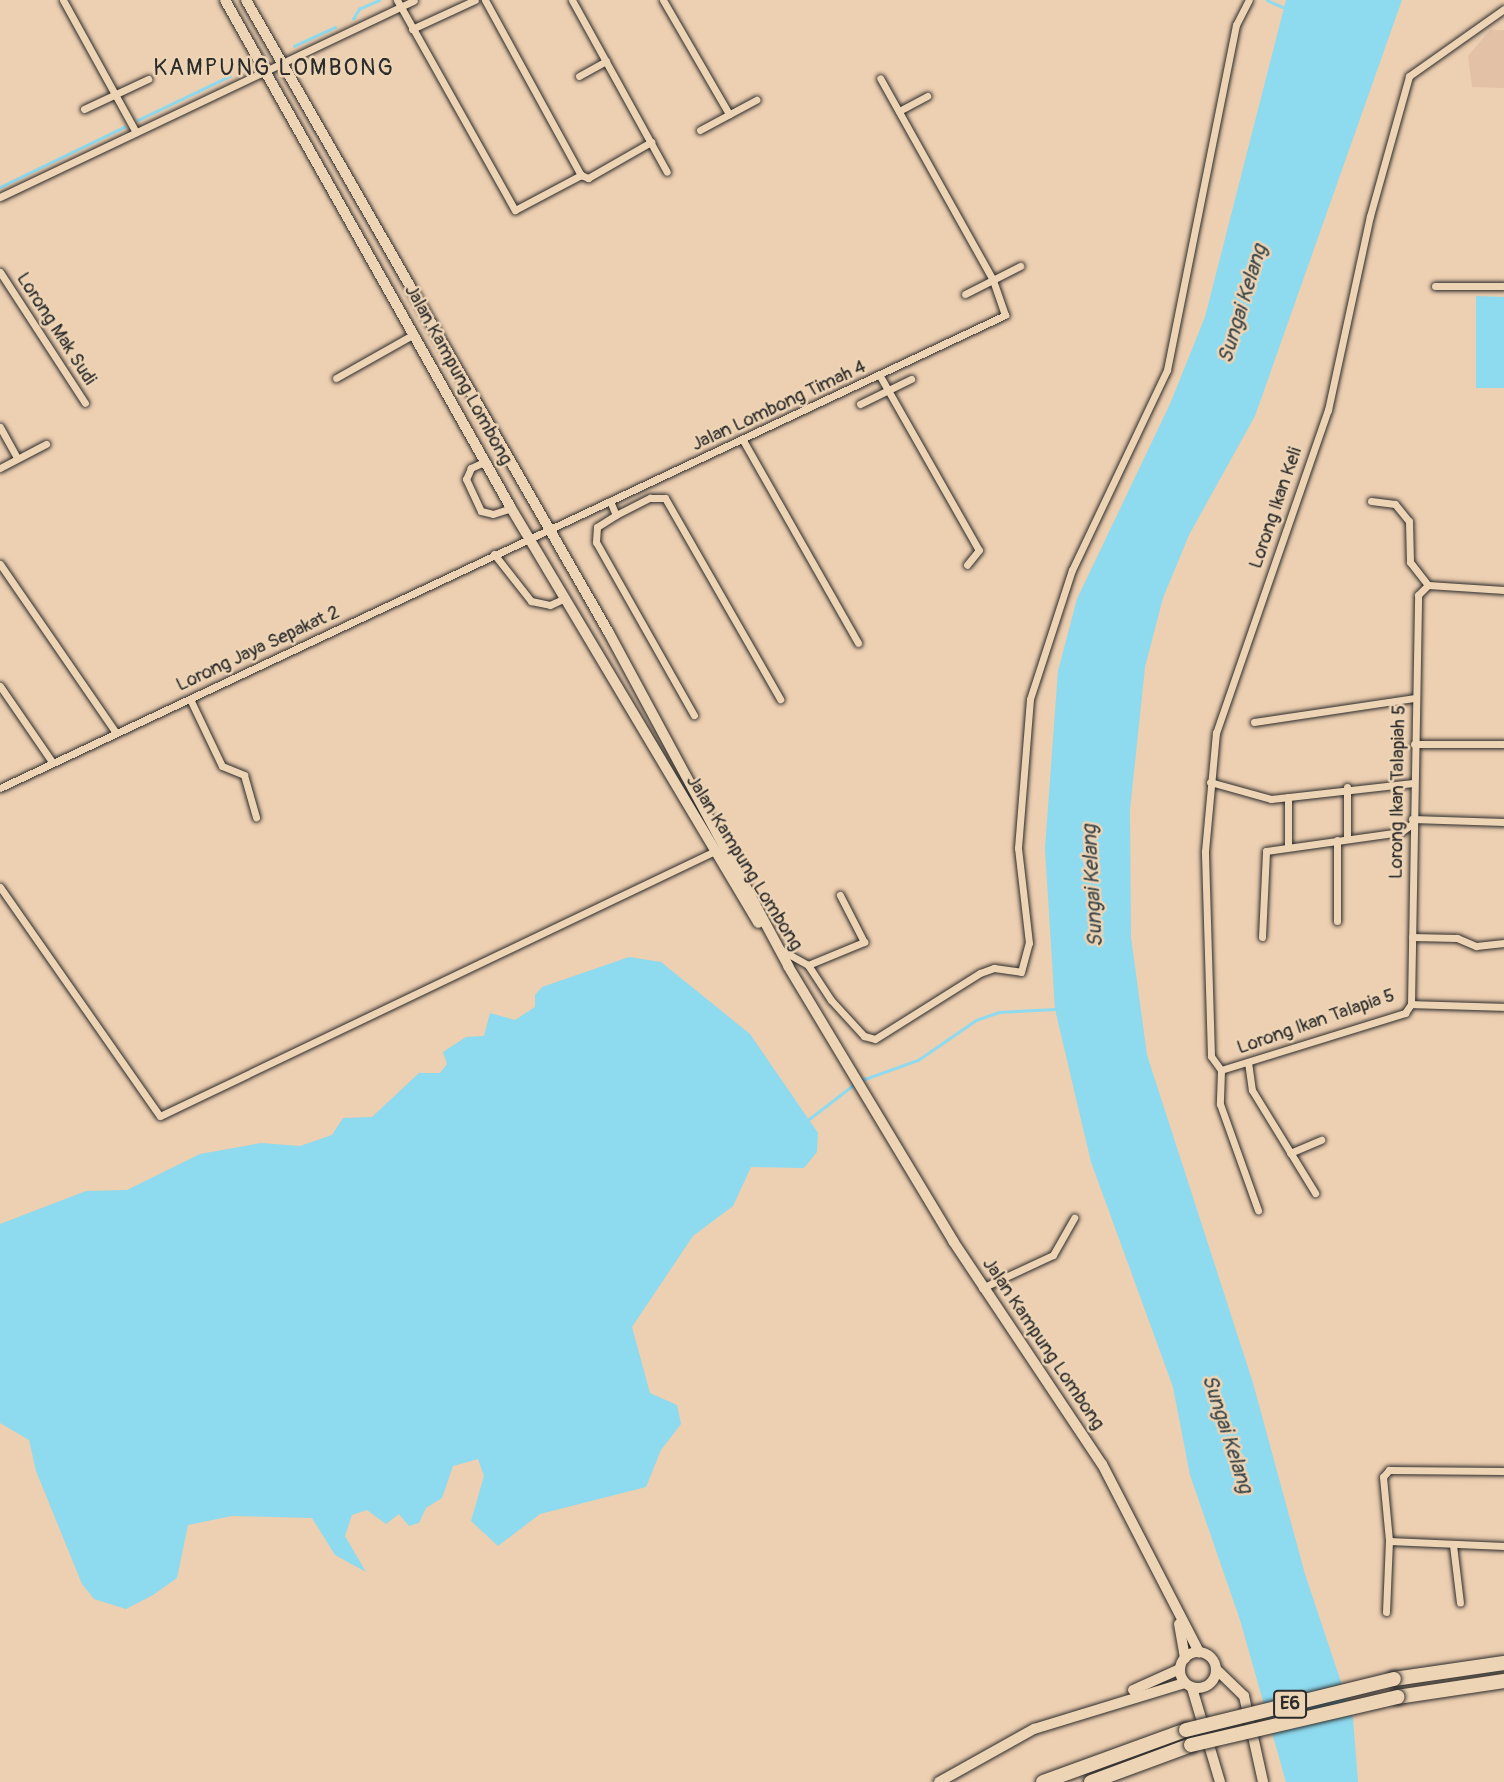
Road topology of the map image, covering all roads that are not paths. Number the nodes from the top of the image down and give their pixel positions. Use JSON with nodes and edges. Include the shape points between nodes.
{"nodes":[{"id":1,"x":63,"y":0,"type":"edge"},
{"id":2,"x":225,"y":0,"type":"edge"},
{"id":3,"x":246,"y":0,"type":"edge"},
{"id":4,"x":414,"y":0,"type":"edge"},
{"id":5,"x":475,"y":0,"type":"edge"},
{"id":6,"x":485,"y":0,"type":"edge"},
{"id":7,"x":572,"y":0,"type":"edge"},
{"id":8,"x":663,"y":0,"type":"edge"},
{"id":9,"x":1249,"y":0,"type":"edge"},
{"id":10,"x":399,"y":3,"type":"edge"},
{"id":11,"x":1504,"y":9,"type":"edge"},
{"id":12,"x":412,"y":29,"type":"junction"},
{"id":13,"x":606,"y":61,"type":"junction"},
{"id":14,"x":282,"y":62,"type":"junction"},
{"id":15,"x":265,"y":71,"type":"junction"},
{"id":16,"x":579,"y":76,"type":"dead end"},
{"id":17,"x":880,"y":78,"type":"dead end"},
{"id":18,"x":148,"y":79,"type":"dead end"},
{"id":19,"x":115,"y":95,"type":"junction"},
{"id":20,"x":927,"y":96,"type":"dead end"},
{"id":21,"x":756,"y":100,"type":"dead end"},
{"id":22,"x":84,"y":109,"type":"dead end"},
{"id":23,"x":899,"y":111,"type":"junction"},
{"id":24,"x":729,"y":114,"type":"junction"},
{"id":25,"x":700,"y":130,"type":"dead end"},
{"id":26,"x":136,"y":132,"type":"junction"},
{"id":27,"x":650,"y":142,"type":"junction"},
{"id":28,"x":667,"y":172,"type":"dead end"},
{"id":29,"x":581,"y":175,"type":"junction"},
{"id":30,"x":0,"y":197,"type":"edge"},
{"id":31,"x":1020,"y":267,"type":"dead end"},
{"id":32,"x":0,"y":272,"type":"edge"},
{"id":33,"x":993,"y":280,"type":"junction"},
{"id":34,"x":1435,"y":286,"type":"dead end"},
{"id":35,"x":1504,"y":286,"type":"edge"},
{"id":36,"x":965,"y":294,"type":"dead end"},
{"id":37,"x":415,"y":334,"type":"junction"},
{"id":38,"x":880,"y":376,"type":"junction"},
{"id":39,"x":336,"y":378,"type":"dead end"},
{"id":40,"x":911,"y":379,"type":"dead end"},
{"id":41,"x":888,"y":390,"type":"junction"},
{"id":42,"x":85,"y":403,"type":"dead end"},
{"id":43,"x":860,"y":404,"type":"dead end"},
{"id":44,"x":0,"y":427,"type":"edge"},
{"id":45,"x":744,"y":442,"type":"junction"},
{"id":46,"x":46,"y":444,"type":"dead end"},
{"id":47,"x":18,"y":458,"type":"junction"},
{"id":48,"x":486,"y":461,"type":"junction"},
{"id":49,"x":0,"y":468,"type":"edge"},
{"id":50,"x":610,"y":500,"type":"junction"},
{"id":51,"x":1371,"y":500,"type":"dead end"},
{"id":52,"x":511,"y":508,"type":"junction"},
{"id":53,"x":616,"y":515,"type":"junction"},
{"id":54,"x":548,"y":528,"type":"junction"},
{"id":55,"x":530,"y":537,"type":"junction"},
{"id":56,"x":494,"y":554,"type":"junction"},
{"id":57,"x":0,"y":564,"type":"edge"},
{"id":58,"x":967,"y":565,"type":"dead end"},
{"id":59,"x":1428,"y":586,"type":"junction"},
{"id":60,"x":1504,"y":590,"type":"edge"},
{"id":61,"x":565,"y":598,"type":"junction"},
{"id":62,"x":858,"y":643,"type":"dead end"},
{"id":63,"x":0,"y":686,"type":"edge"},
{"id":64,"x":1415,"y":698,"type":"junction"},
{"id":65,"x":190,"y":699,"type":"junction"},
{"id":66,"x":780,"y":699,"type":"dead end"},
{"id":67,"x":694,"y":715,"type":"dead end"},
{"id":68,"x":1254,"y":722,"type":"dead end"},
{"id":69,"x":116,"y":733,"type":"junction"},
{"id":70,"x":1414,"y":744,"type":"junction"},
{"id":71,"x":1504,"y":744,"type":"edge"},
{"id":72,"x":53,"y":763,"type":"junction"},
{"id":73,"x":1210,"y":782,"type":"junction"},
{"id":74,"x":1413,"y":783,"type":"junction"},
{"id":75,"x":1347,"y":787,"type":"junction"},
{"id":76,"x":0,"y":788,"type":"edge"},
{"id":77,"x":1288,"y":796,"type":"junction"},
{"id":78,"x":256,"y":817,"type":"dead end"},
{"id":79,"x":1504,"y":821,"type":"edge"},
{"id":80,"x":1412,"y":822,"type":"junction"},
{"id":81,"x":1347,"y":839,"type":"junction"},
{"id":82,"x":1337,"y":840,"type":"junction"},
{"id":83,"x":1288,"y":846,"type":"junction"},
{"id":84,"x":719,"y":849,"type":"junction"},
{"id":85,"x":0,"y":887,"type":"edge"},
{"id":86,"x":840,"y":895,"type":"dead end"},
{"id":87,"x":1337,"y":921,"type":"dead end"},
{"id":88,"x":1262,"y":937,"type":"dead end"},
{"id":89,"x":1412,"y":937,"type":"junction"},
{"id":90,"x":1504,"y":943,"type":"edge"},
{"id":91,"x":780,"y":950,"type":"junction"},
{"id":92,"x":808,"y":965,"type":"junction"},
{"id":93,"x":788,"y":966,"type":"junction"},
{"id":94,"x":1410,"y":1004,"type":"junction"},
{"id":95,"x":1504,"y":1007,"type":"edge"},
{"id":96,"x":1248,"y":1062,"type":"junction"},
{"id":97,"x":1221,"y":1070,"type":"junction"},
{"id":98,"x":1321,"y":1140,"type":"dead end"},
{"id":99,"x":1290,"y":1153,"type":"junction"},
{"id":100,"x":1315,"y":1193,"type":"dead end"},
{"id":101,"x":1258,"y":1210,"type":"dead end"},
{"id":102,"x":1074,"y":1218,"type":"dead end"},
{"id":103,"x":982,"y":1288,"type":"junction"},
{"id":104,"x":1504,"y":1471,"type":"edge"},
{"id":105,"x":1389,"y":1541,"type":"junction"},
{"id":106,"x":1453,"y":1545,"type":"junction"},
{"id":107,"x":1504,"y":1546,"type":"edge"},
{"id":108,"x":1460,"y":1603,"type":"dead end"},
{"id":109,"x":1386,"y":1612,"type":"dead end"},
{"id":110,"x":1177,"y":1615,"type":"junction"},
{"id":111,"x":1199,"y":1652,"type":"junction"},
{"id":112,"x":1185,"y":1657,"type":"junction"},
{"id":113,"x":1504,"y":1663,"type":"edge"},
{"id":114,"x":1180,"y":1669,"type":"junction"},
{"id":115,"x":1216,"y":1669,"type":"junction"},
{"id":116,"x":1504,"y":1681,"type":"edge"},
{"id":117,"x":1188,"y":1686,"type":"junction"},
{"id":118,"x":1099,"y":1706,"type":"junction"},
{"id":119,"x":939,"y":1782,"type":"edge"},
{"id":120,"x":1043,"y":1782,"type":"edge"},
{"id":121,"x":1091,"y":1782,"type":"edge"},
{"id":122,"x":1220,"y":1782,"type":"edge"},
{"id":123,"x":1263,"y":1782,"type":"edge"}],
"edges":[{"from":1,"to":19,"type":"street"},
{"from":2,"to":15,"type":"street","name":"Jalan Kampung Lombong"},
{"from":3,"to":14,"type":"street","name":"Jalan Kampung Lombong"},
{"from":4,"to":10,"type":"street"},
{"from":5,"to":12,"type":"street"},
{"from":6,"to":29,"type":"street"},
{"from":7,"to":13,"type":"street"},
{"from":8,"to":24,"type":"street"},
{"from":9,"to":92,"type":"street","via":[[1236,25],[1167,370],[1072,570],[1030,699],[1017,848],[1029,943],[1021,972],[994,968],[980,973],[874,1039],[831,1000]]},
{"from":10,"to":12,"type":"street"},
{"from":10,"to":14,"type":"street"},
{"from":11,"to":73,"type":"street","name":"Lorong Ikan Keli","via":[[1409,76],[1370,215],[1328,410],[1216,733]]},
{"from":12,"to":29,"type":"street","via":[[515,210]]},
{"from":13,"to":16,"type":"street"},
{"from":13,"to":27,"type":"street"},
{"from":14,"to":15,"type":"street"},
{"from":14,"to":54,"type":"street","name":"Jalan Kampung Lombong"},
{"from":15,"to":26,"type":"street"},
{"from":15,"to":37,"type":"street","name":"Jalan Kampung Lombong"},
{"from":17,"to":23,"type":"street"},
{"from":18,"to":19,"type":"street"},
{"from":19,"to":22,"type":"street"},
{"from":19,"to":26,"type":"street"},
{"from":20,"to":23,"type":"street"},
{"from":21,"to":24,"type":"street"},
{"from":23,"to":33,"type":"street"},
{"from":24,"to":25,"type":"street"},
{"from":26,"to":30,"type":"street"},
{"from":27,"to":28,"type":"street"},
{"from":27,"to":29,"type":"street","via":[[588,178]]},
{"from":31,"to":33,"type":"street"},
{"from":32,"to":42,"type":"street","name":"Lorong Mak Sudi"},
{"from":33,"to":36,"type":"street"},
{"from":33,"to":38,"type":"street","name":"Jalan Lombong Timah 4","via":[[1005,315]]},
{"from":34,"to":35,"type":"street"},
{"from":37,"to":39,"type":"street"},
{"from":37,"to":48,"type":"street","name":"Jalan Kampung Lombong"},
{"from":38,"to":41,"type":"street"},
{"from":38,"to":45,"type":"street","name":"Jalan Lombong Timah 4"},
{"from":40,"to":41,"type":"street"},
{"from":41,"to":43,"type":"street"},
{"from":41,"to":58,"type":"street","via":[[979,550]]},
{"from":44,"to":47,"type":"street"},
{"from":45,"to":50,"type":"street","name":"Jalan Lombong Timah 4"},
{"from":45,"to":62,"type":"street"},
{"from":46,"to":47,"type":"street"},
{"from":47,"to":49,"type":"street"},
{"from":48,"to":52,"type":"street","name":"Jalan Kampung Lombong"},
{"from":48,"to":52,"type":"street","via":[[471,468],[466,479],[481,510],[494,514]]},
{"from":50,"to":53,"type":"street"},
{"from":50,"to":54,"type":"street","name":"Jalan Lombong Timah 4"},
{"from":51,"to":59,"type":"street","via":[[1395,504],[1409,521],[1410,562]]},
{"from":52,"to":55,"type":"street","name":"Jalan Kampung Lombong"},
{"from":53,"to":66,"type":"street","via":[[650,498],[665,498]]},
{"from":53,"to":67,"type":"street","via":[[597,527],[596,542]]},
{"from":54,"to":55,"type":"street","name":"Jalan Lombong Timah 4"},
{"from":54,"to":84,"type":"street","name":"Jalan Kampung Lombong"},
{"from":55,"to":56,"type":"street","name":"Lorong Jaya Sepakat 2"},
{"from":55,"to":61,"type":"street","name":"Jalan Kampung Lombong"},
{"from":56,"to":61,"type":"street","via":[[531,601],[550,605]]},
{"from":56,"to":65,"type":"street","name":"Lorong Jaya Sepakat 2"},
{"from":57,"to":69,"type":"street"},
{"from":59,"to":60,"type":"street"},
{"from":59,"to":64,"type":"street","name":"Lorong Ikan Talapiah 5","via":[[1418,595]]},
{"from":61,"to":84,"type":"street","name":"Jalan Kampung Lombong"},
{"from":63,"to":72,"type":"street"},
{"from":64,"to":68,"type":"street"},
{"from":64,"to":70,"type":"street","name":"Lorong Ikan Talapiah 5"},
{"from":65,"to":69,"type":"street","name":"Lorong Jaya Sepakat 2"},
{"from":65,"to":78,"type":"street","via":[[222,766],[244,775]]},
{"from":69,"to":72,"type":"street","name":"Lorong Jaya Sepakat 2"},
{"from":70,"to":71,"type":"street"},
{"from":70,"to":74,"type":"street","name":"Lorong Ikan Talapiah 5"},
{"from":72,"to":76,"type":"street","name":"Lorong Jaya Sepakat 2"},
{"from":73,"to":77,"type":"street","via":[[1271,799]]},
{"from":73,"to":97,"type":"street","name":"Lorong Ikan Keli","via":[[1205,851],[1211,1056]]},
{"from":74,"to":75,"type":"street"},
{"from":74,"to":80,"type":"street","name":"Lorong Ikan Talapiah 5"},
{"from":75,"to":77,"type":"street"},
{"from":75,"to":81,"type":"street"},
{"from":77,"to":83,"type":"street"},
{"from":79,"to":80,"type":"street"},
{"from":80,"to":81,"type":"street","via":[[1401,832]]},
{"from":80,"to":89,"type":"street","name":"Lorong Ikan Talapiah 5"},
{"from":81,"to":82,"type":"street"},
{"from":82,"to":83,"type":"street"},
{"from":82,"to":87,"type":"street"},
{"from":83,"to":88,"type":"street","via":[[1272,848],[1264,857]]},
{"from":84,"to":85,"type":"street","via":[[160,1116]]},
{"from":84,"to":91,"type":"street","name":"Jalan Kampung Lombong"},
{"from":84,"to":93,"type":"street","name":"Jalan Kampung Lombong"},
{"from":86,"to":92,"type":"street","via":[[864,942]]},
{"from":89,"to":90,"type":"street","via":[[1457,938],[1476,946]]},
{"from":89,"to":94,"type":"street","name":"Lorong Ikan Talapiah 5"},
{"from":91,"to":92,"type":"street"},
{"from":91,"to":93,"type":"street","name":"Jalan Kampung Lombong"},
{"from":93,"to":103,"type":"street","name":"Jalan Kampung Lombong"},
{"from":94,"to":95,"type":"street","name":"Lorong Ikan Talapia 5"},
{"from":94,"to":96,"type":"street","name":"Lorong Ikan Talapia 5","via":[[1405,1013]]},
{"from":96,"to":97,"type":"street","name":"Lorong Ikan Talapia 5"},
{"from":96,"to":99,"type":"street","via":[[1247,1080]]},
{"from":97,"to":101,"type":"street","name":"Lorong Ikan Keli","via":[[1220,1104]]},
{"from":98,"to":99,"type":"street"},
{"from":99,"to":100,"type":"street"},
{"from":102,"to":103,"type":"street","via":[[1053,1255]]},
{"from":103,"to":110,"type":"street","name":"Jalan Kampung Lombong","via":[[1102,1464]]},
{"from":104,"to":105,"type":"street","via":[[1389,1470],[1383,1477]]},
{"from":105,"to":106,"type":"street"},
{"from":105,"to":109,"type":"street"},
{"from":106,"to":107,"type":"street"},
{"from":106,"to":108,"type":"street"},
{"from":110,"to":111,"type":"street"},
{"from":110,"to":112,"type":"street"},
{"from":111,"to":112,"type":"street"},
{"from":111,"to":115,"type":"street","via":[[1209,1655]]},
{"from":112,"to":114,"type":"street"},
{"from":113,"to":120,"type":"highway","number":"E6","bridge":true,"via":[[1394,1679],[1186,1730]]},
{"from":114,"to":117,"type":"street"},
{"from":114,"to":118,"type":"street"},
{"from":115,"to":117,"type":"street","via":[[1209,1685]]},
{"from":115,"to":123,"type":"street","via":[[1244,1696]]},
{"from":116,"to":121,"type":"highway","number":"E6","bridge":true,"via":[[1397,1697],[1191,1745]]},
{"from":117,"to":118,"type":"street"},
{"from":117,"to":122,"type":"street"},
{"from":118,"to":119,"type":"street","via":[[1034,1729]]}]}
